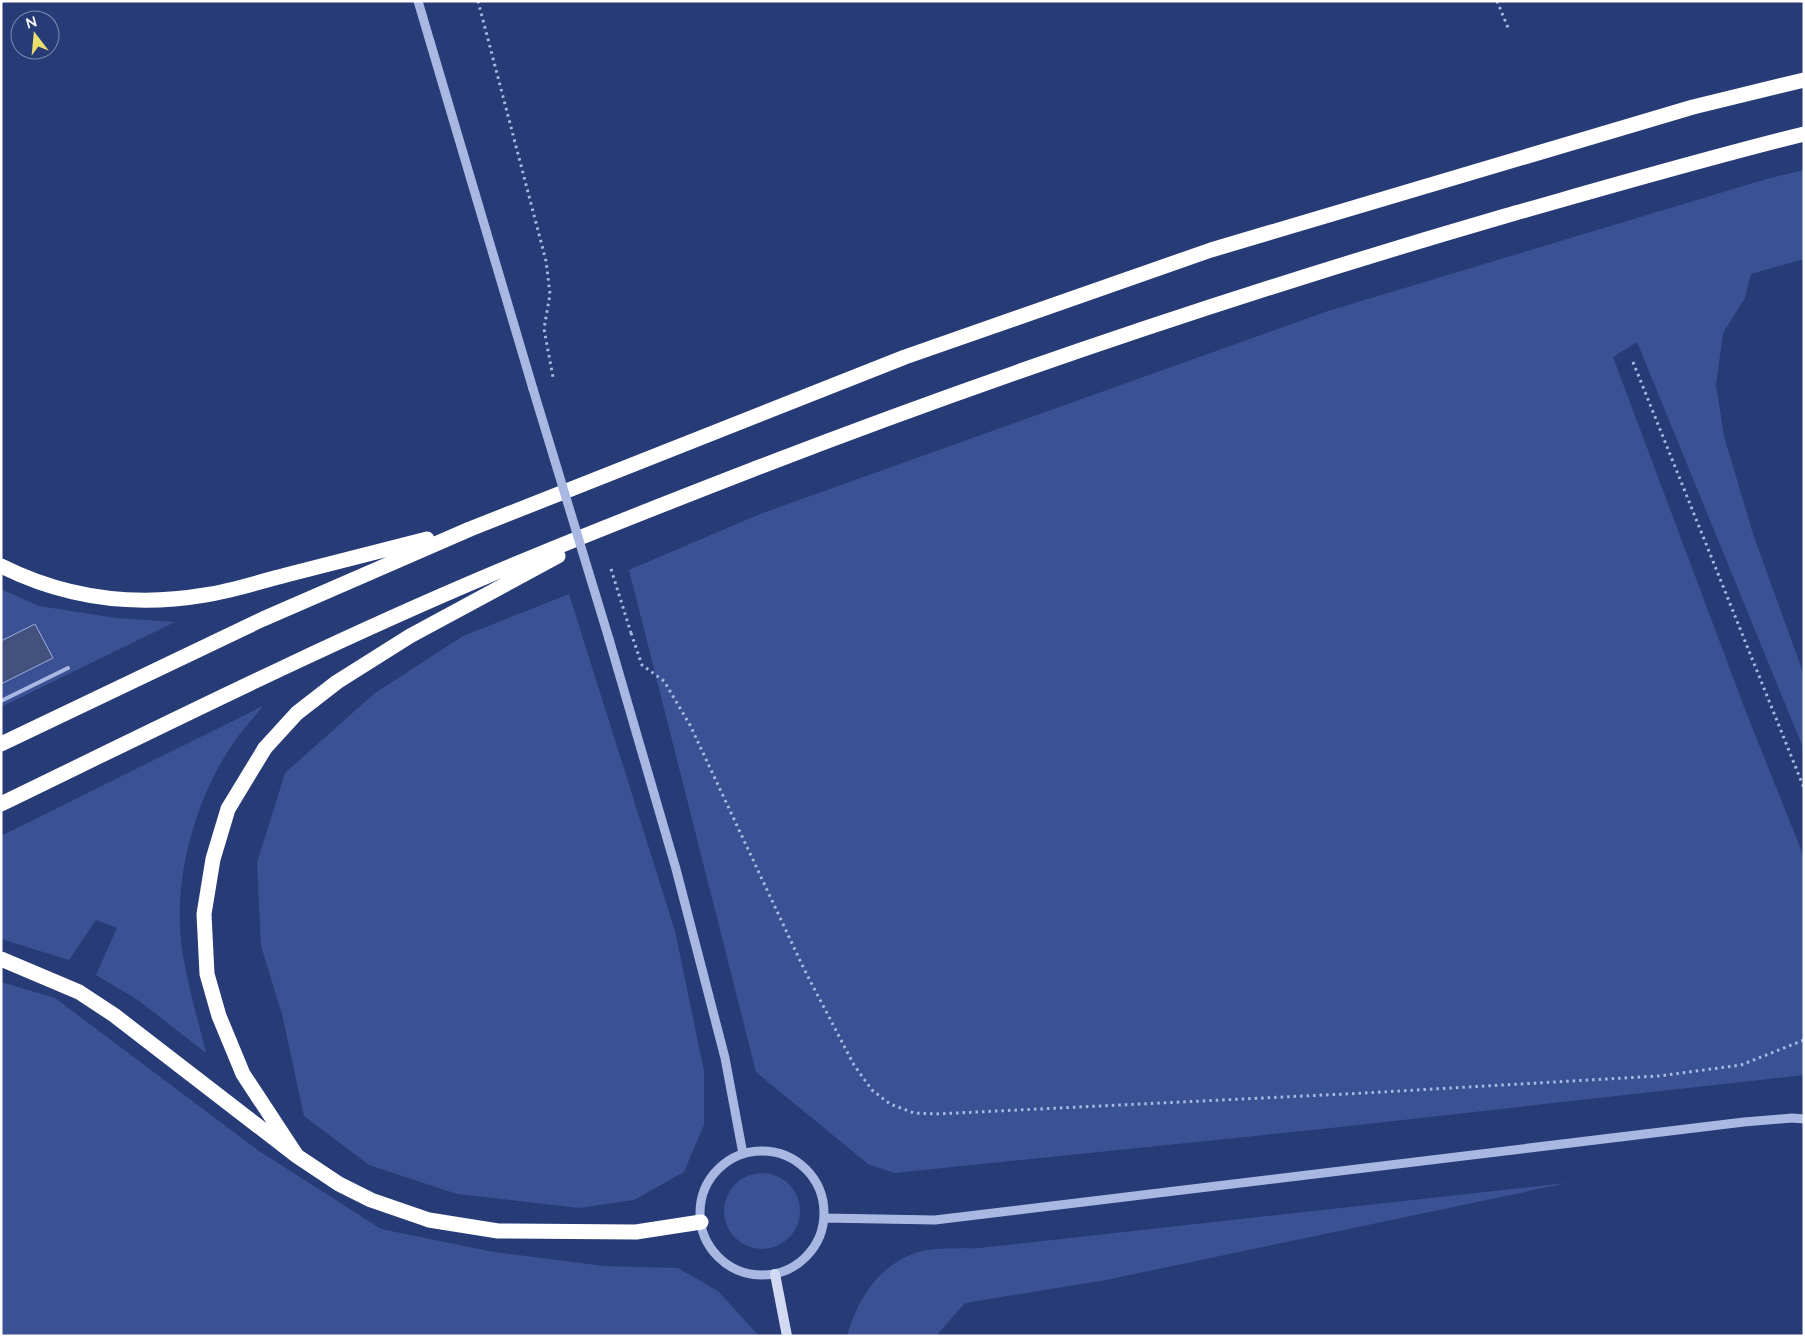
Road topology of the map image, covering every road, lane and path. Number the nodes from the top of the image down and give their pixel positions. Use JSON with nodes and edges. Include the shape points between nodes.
{"nodes":[{"id":1,"x":418,"y":1,"type":"edge"},
{"id":2,"x":478,"y":1,"type":"edge"},
{"id":3,"x":1497,"y":1,"type":"edge"},
{"id":4,"x":1509,"y":30,"type":"dead end"},
{"id":5,"x":1804,"y":80,"type":"edge"},
{"id":6,"x":1804,"y":134,"type":"edge"},
{"id":7,"x":1633,"y":362,"type":"dead end"},
{"id":8,"x":554,"y":383,"type":"dead end"},
{"id":9,"x":627,"y":519,"type":"junction"},
{"id":10,"x":470,"y":529,"type":"junction"},
{"id":11,"x":1,"y":566,"type":"edge"},
{"id":12,"x":631,"y":632,"type":"dead end"},
{"id":13,"x":68,"y":668,"type":"dead end"},
{"id":14,"x":1,"y":701,"type":"edge"},
{"id":15,"x":1,"y":744,"type":"edge"},
{"id":16,"x":1804,"y":788,"type":"edge"},
{"id":17,"x":1,"y":804,"type":"edge"},
{"id":18,"x":1,"y":959,"type":"edge"},
{"id":19,"x":1804,"y":1040,"type":"edge"},
{"id":20,"x":1804,"y":1119,"type":"edge"},
{"id":21,"x":743,"y":1154,"type":"junction"},
{"id":22,"x":297,"y":1156,"type":"junction"},
{"id":23,"x":824,"y":1218,"type":"junction"},
{"id":24,"x":701,"y":1222,"type":"junction"},
{"id":25,"x":775,"y":1274,"type":"junction"},
{"id":26,"x":787,"y":1336,"type":"edge"}],
"edges":[{"from":1,"to":21,"type":"street","bridge":true,"via":[[676,868],[725,1058]]},
{"from":2,"to":8,"type":"path","via":[[546,261],[550,294],[544,328]]},
{"from":3,"to":4,"type":"path"},
{"from":5,"to":10,"type":"highway","via":[[1693,107],[1202,254],[905,357]]},
{"from":6,"to":9,"type":"highway","via":[[1700,160],[1370,256],[1155,324],[920,405]]},
{"from":7,"to":16,"type":"path"},
{"from":9,"to":17,"type":"highway","via":[[491,574],[286,666]]},
{"from":9,"to":22,"type":"highway","via":[[410,636],[337,682],[297,713],[265,748],[228,809],[213,859],[204,914],[207,974],[219,1016],[243,1074]]},
{"from":10,"to":11,"type":"highway","via":[[180,599],[126,601],[98,598],[43,584]]},
{"from":10,"to":15,"type":"highway","via":[[262,619]]},
{"from":12,"to":19,"type":"path","via":[[642,665],[664,681],[690,724],[804,969],[854,1065],[872,1090],[890,1104],[914,1113],[1355,1094],[1659,1076],[1741,1065]]},
{"from":13,"to":14,"type":"lane"},
{"from":18,"to":22,"type":"highway","via":[[79,992],[114,1015]]},
{"from":20,"to":23,"type":"street","via":[[1744,1122],[935,1220]]},
{"from":21,"to":23,"type":"street","via":[[760,1151],[778,1153],[807,1170],[818,1184]]},
{"from":21,"to":24,"type":"street","via":[[728,1161],[710,1180],[701,1205]]},
{"from":22,"to":24,"type":"highway","via":[[363,1196],[429,1220],[498,1231],[636,1232]]},
{"from":23,"to":25,"type":"street","via":[[814,1248],[790,1269]]},
{"from":24,"to":25,"type":"street","via":[[704,1236],[712,1249],[727,1263],[746,1273]]},
{"from":25,"to":26,"type":"main road"}]}
